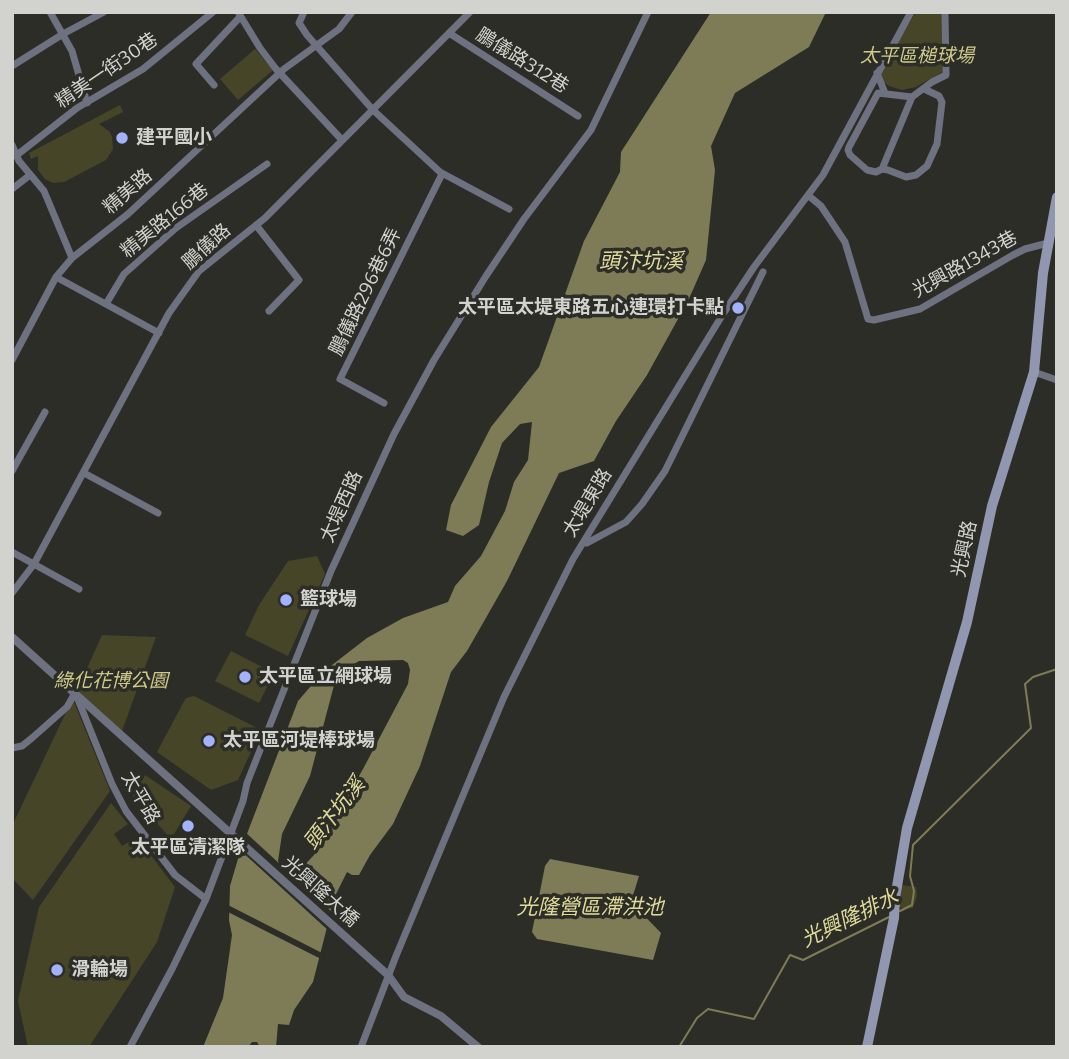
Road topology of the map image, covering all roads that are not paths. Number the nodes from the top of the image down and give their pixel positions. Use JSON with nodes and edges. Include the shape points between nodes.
{"nodes":[{"id":1,"x":50,"y":12,"type":"edge"},
{"id":2,"x":104,"y":12,"type":"edge"},
{"id":3,"x":213,"y":12,"type":"edge"},
{"id":4,"x":304,"y":12,"type":"edge"},
{"id":5,"x":352,"y":12,"type":"edge"},
{"id":6,"x":470,"y":12,"type":"edge"},
{"id":7,"x":648,"y":12,"type":"edge"},
{"id":8,"x":911,"y":12,"type":"edge"},
{"id":9,"x":945,"y":12,"type":"edge"},
{"id":10,"x":239,"y":15,"type":"edge"},
{"id":11,"x":449,"y":33,"type":"junction"},
{"id":12,"x":63,"y":34,"type":"junction"},
{"id":13,"x":315,"y":45,"type":"junction"},
{"id":14,"x":12,"y":66,"type":"edge"},
{"id":15,"x":281,"y":72,"type":"junction"},
{"id":16,"x":878,"y":75,"type":"junction"},
{"id":17,"x":214,"y":85,"type":"dead end"},
{"id":18,"x":924,"y":89,"type":"junction"},
{"id":19,"x":885,"y":93,"type":"junction"},
{"id":20,"x":912,"y":97,"type":"junction"},
{"id":21,"x":87,"y":103,"type":"junction"},
{"id":22,"x":373,"y":110,"type":"junction"},
{"id":23,"x":578,"y":116,"type":"dead end"},
{"id":24,"x":342,"y":140,"type":"junction"},
{"id":25,"x":12,"y":145,"type":"edge"},
{"id":26,"x":17,"y":155,"type":"junction"},
{"id":27,"x":267,"y":164,"type":"dead end"},
{"id":28,"x":881,"y":169,"type":"junction"},
{"id":29,"x":442,"y":174,"type":"junction"},
{"id":30,"x":30,"y":175,"type":"junction"},
{"id":31,"x":12,"y":189,"type":"edge"},
{"id":32,"x":809,"y":196,"type":"junction"},
{"id":33,"x":1057,"y":197,"type":"edge"},
{"id":34,"x":509,"y":209,"type":"dead end"},
{"id":35,"x":256,"y":225,"type":"junction"},
{"id":36,"x":1054,"y":227,"type":"edge"},
{"id":37,"x":1048,"y":243,"type":"junction"},
{"id":38,"x":72,"y":258,"type":"junction"},
{"id":39,"x":763,"y":272,"type":"dead end"},
{"id":40,"x":56,"y":277,"type":"junction"},
{"id":41,"x":106,"y":304,"type":"junction"},
{"id":42,"x":269,"y":311,"type":"dead end"},
{"id":43,"x":159,"y":333,"type":"junction"},
{"id":44,"x":12,"y":360,"type":"edge"},
{"id":45,"x":1034,"y":372,"type":"junction"},
{"id":46,"x":1057,"y":380,"type":"edge"},
{"id":47,"x":384,"y":403,"type":"dead end"},
{"id":48,"x":45,"y":412,"type":"dead end"},
{"id":49,"x":12,"y":471,"type":"edge"},
{"id":50,"x":84,"y":473,"type":"junction"},
{"id":51,"x":158,"y":513,"type":"dead end"},
{"id":52,"x":587,"y":543,"type":"dead end"},
{"id":53,"x":12,"y":552,"type":"edge"},
{"id":54,"x":34,"y":564,"type":"junction"},
{"id":55,"x":79,"y":589,"type":"dead end"},
{"id":56,"x":12,"y":593,"type":"edge"},
{"id":57,"x":12,"y":637,"type":"edge"},
{"id":58,"x":75,"y":693,"type":"junction"},
{"id":59,"x":12,"y":748,"type":"edge"},
{"id":60,"x":230,"y":832,"type":"junction"},
{"id":61,"x":206,"y":899,"type":"junction"},
{"id":62,"x":388,"y":975,"type":"junction"},
{"id":63,"x":130,"y":1047,"type":"edge"},
{"id":64,"x":361,"y":1047,"type":"edge"},
{"id":65,"x":478,"y":1047,"type":"edge"},
{"id":66,"x":867,"y":1047,"type":"edge"}],
"edges":[{"from":1,"to":12,"type":"street"},
{"from":2,"to":12,"type":"street"},
{"from":3,"to":21,"type":"street","name":"精美一街30巷","via":[[143,69]]},
{"from":4,"to":13,"type":"street","via":[[299,23]]},
{"from":5,"to":13,"type":"street","name":"精美路","via":[[339,29]]},
{"from":6,"to":11,"type":"street","name":"鵬儀路"},
{"from":7,"to":60,"type":"street","name":"太堤西路","via":[[592,130],[486,276],[403,415],[331,571]]},
{"from":8,"to":16,"type":"street","name":"太堤東路"},
{"from":9,"to":18,"type":"street","via":[[946,75]]},
{"from":10,"to":15,"type":"street"},
{"from":10,"to":17,"type":"street","via":[[196,64]]},
{"from":11,"to":22,"type":"street","name":"鵬儀路"},
{"from":11,"to":23,"type":"street","name":"鵬儀路312巷"},
{"from":12,"to":14,"type":"street"},
{"from":12,"to":21,"type":"street"},
{"from":13,"to":15,"type":"street","name":"精美路"},
{"from":13,"to":22,"type":"street"},
{"from":15,"to":24,"type":"street"},
{"from":15,"to":38,"type":"street","name":"精美路","via":[[128,214]]},
{"from":16,"to":19,"type":"street"},
{"from":16,"to":32,"type":"street","name":"太堤東路"},
{"from":18,"to":20,"type":"street"},
{"from":18,"to":28,"type":"street","via":[[942,102],[933,156],[916,175],[902,177]]},
{"from":19,"to":20,"type":"street"},
{"from":19,"to":28,"type":"street","via":[[878,93],[848,150],[867,170]]},
{"from":20,"to":28,"type":"street"},
{"from":21,"to":26,"type":"street","name":"精美一街30巷"},
{"from":22,"to":24,"type":"street","name":"鵬儀路"},
{"from":22,"to":29,"type":"street"},
{"from":24,"to":35,"type":"street","name":"鵬儀路"},
{"from":25,"to":26,"type":"street"},
{"from":26,"to":30,"type":"street"},
{"from":27,"to":41,"type":"street","name":"精美路166巷","via":[[176,228],[124,274]]},
{"from":29,"to":34,"type":"street"},
{"from":29,"to":47,"type":"street","name":"鵬儀路296巷6弄","via":[[341,379]]},
{"from":30,"to":31,"type":"street"},
{"from":30,"to":38,"type":"street","via":[[44,191]]},
{"from":32,"to":37,"type":"street","name":"光興路1343巷","via":[[845,242],[868,319],[920,309],[1013,255]]},
{"from":32,"to":62,"type":"street","name":"太堤東路","via":[[723,314],[573,559],[504,697]]},
{"from":33,"to":36,"type":"main road","name":"光興路"},
{"from":35,"to":42,"type":"street","via":[[299,280]]},
{"from":35,"to":43,"type":"street","name":"鵬儀路","via":[[199,271]]},
{"from":36,"to":37,"type":"main road","name":"光興路"},
{"from":37,"to":45,"type":"main road","name":"光興路"},
{"from":38,"to":40,"type":"street","name":"精美路"},
{"from":39,"to":52,"type":"street","via":[[665,471],[626,522]]},
{"from":40,"to":41,"type":"street"},
{"from":40,"to":44,"type":"street","name":"精美路"},
{"from":41,"to":43,"type":"street"},
{"from":43,"to":50,"type":"street","name":"鵬儀路"},
{"from":45,"to":46,"type":"street"},
{"from":45,"to":66,"type":"main road","name":"光興路","via":[[992,506],[967,622],[907,828]]},
{"from":48,"to":49,"type":"street"},
{"from":50,"to":51,"type":"street"},
{"from":50,"to":54,"type":"street","name":"鵬儀路"},
{"from":53,"to":54,"type":"street"},
{"from":54,"to":55,"type":"street"},
{"from":54,"to":56,"type":"street","name":"鵬儀路"},
{"from":57,"to":58,"type":"street","name":"太平路"},
{"from":58,"to":59,"type":"street","via":[[67,707],[32,738]]},
{"from":58,"to":60,"type":"street","name":"太平路"},
{"from":58,"to":61,"type":"street","name":"太平路","via":[[126,811],[169,870]]},
{"from":60,"to":61,"type":"street","name":"太堤西路"},
{"from":60,"to":62,"type":"street","name":"光興隆大橋"},
{"from":61,"to":63,"type":"street","name":"太堤西路"},
{"from":62,"to":64,"type":"street","name":"太堤東路"},
{"from":62,"to":65,"type":"street","name":"光興隆大橋","via":[[404,997],[442,1016]]}]}
